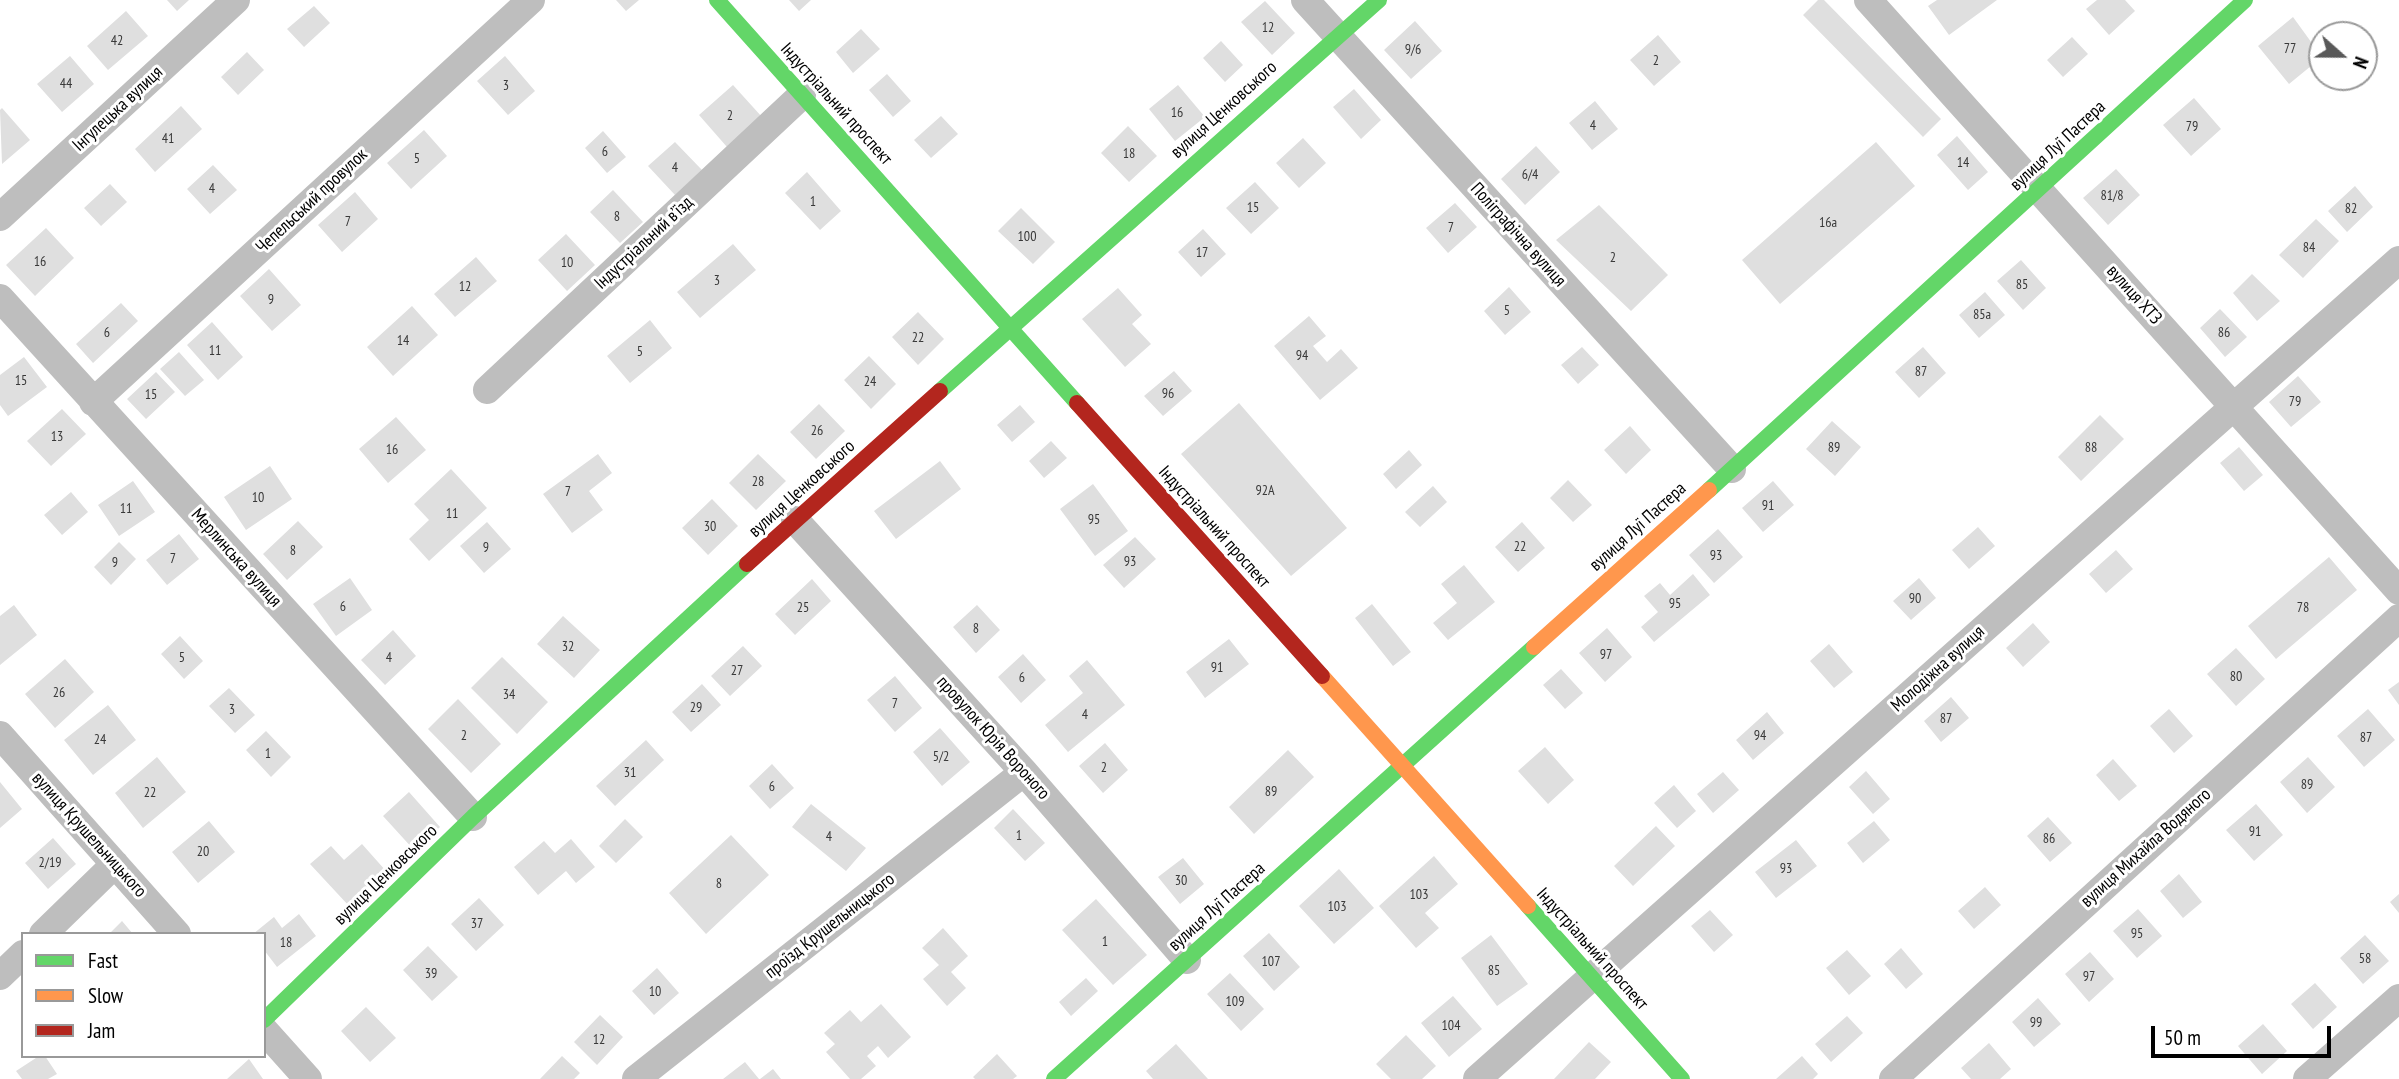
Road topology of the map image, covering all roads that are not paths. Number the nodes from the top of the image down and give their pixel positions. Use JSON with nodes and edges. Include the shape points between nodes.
{"nodes":[{"id":1,"x":236,"y":0,"type":"edge"},
{"id":2,"x":531,"y":0,"type":"edge"},
{"id":3,"x":717,"y":0,"type":"edge"},
{"id":4,"x":1305,"y":0,"type":"edge"},
{"id":5,"x":1379,"y":0,"type":"edge"},
{"id":6,"x":1868,"y":0,"type":"edge"},
{"id":7,"x":2245,"y":0,"type":"edge"},
{"id":8,"x":1337,"y":36,"type":"junction"},
{"id":9,"x":802,"y":95,"type":"junction"},
{"id":10,"x":2039,"y":189,"type":"junction"},
{"id":11,"x":0,"y":217,"type":"edge"},
{"id":12,"x":2399,"y":260,"type":"edge"},
{"id":13,"x":0,"y":298,"type":"edge"},
{"id":14,"x":1009,"y":327,"type":"junction"},
{"id":15,"x":486,"y":390,"type":"dead end"},
{"id":16,"x":93,"y":402,"type":"junction"},
{"id":17,"x":2234,"y":407,"type":"junction"},
{"id":18,"x":1732,"y":469,"type":"junction"},
{"id":19,"x":795,"y":520,"type":"junction"},
{"id":20,"x":2399,"y":591,"type":"edge"},
{"id":21,"x":2399,"y":618,"type":"edge"},
{"id":22,"x":0,"y":735,"type":"edge"},
{"id":23,"x":1402,"y":766,"type":"junction"},
{"id":24,"x":1024,"y":772,"type":"junction"},
{"id":25,"x":473,"y":817,"type":"junction"},
{"id":26,"x":115,"y":864,"type":"junction"},
{"id":27,"x":45,"y":932,"type":"edge"},
{"id":28,"x":175,"y":932,"type":"edge"},
{"id":29,"x":21,"y":956,"type":"edge"},
{"id":30,"x":1187,"y":960,"type":"junction"},
{"id":31,"x":0,"y":976,"type":"edge"},
{"id":32,"x":1591,"y":978,"type":"junction"},
{"id":33,"x":2399,"y":998,"type":"edge"},
{"id":34,"x":266,"y":1018,"type":"edge"},
{"id":35,"x":266,"y":1032,"type":"edge"},
{"id":36,"x":308,"y":1079,"type":"edge"},
{"id":37,"x":636,"y":1079,"type":"edge"},
{"id":38,"x":1054,"y":1079,"type":"edge"},
{"id":39,"x":1477,"y":1079,"type":"edge"},
{"id":40,"x":1682,"y":1079,"type":"edge"},
{"id":41,"x":1893,"y":1079,"type":"edge"},
{"id":42,"x":2307,"y":1079,"type":"edge"}],
"edges":[{"from":1,"to":11,"type":"street","name":"Інгулецька вулиця"},
{"from":2,"to":16,"type":"street","name":"Чепельський провулок"},
{"from":3,"to":9,"type":"street","name":"Індустріальний проспект"},
{"from":4,"to":8,"type":"street","name":"Поліграфічна вулиця"},
{"from":5,"to":8,"type":"street","name":"вулиця Ценковського"},
{"from":6,"to":10,"type":"street","name":"вулиця ХТЗ"},
{"from":7,"to":10,"type":"street","name":"вулиця Луї Пастера"},
{"from":8,"to":14,"type":"street","name":"вулиця Ценковського"},
{"from":8,"to":18,"type":"street","name":"Поліграфічна вулиця"},
{"from":9,"to":14,"type":"street","name":"Індустріальний проспект"},
{"from":9,"to":15,"type":"street","name":"Індустріальний в’їзд"},
{"from":10,"to":17,"type":"street","name":"вулиця ХТЗ"},
{"from":10,"to":18,"type":"street","name":"вулиця Луї Пастера"},
{"from":12,"to":17,"type":"street","name":"Молодіжна вулиця"},
{"from":13,"to":16,"type":"street","name":"Мерлинська вулиця"},
{"from":14,"to":19,"type":"street","name":"вулиця Ценковського"},
{"from":14,"to":23,"type":"street","name":"Індустріальний проспект"},
{"from":16,"to":25,"type":"street","name":"Мерлинська вулиця"},
{"from":17,"to":20,"type":"street","name":"вулиця ХТЗ"},
{"from":17,"to":32,"type":"street","name":"Молодіжна вулиця"},
{"from":18,"to":23,"type":"street","name":"вулиця Луї Пастера"},
{"from":19,"to":24,"type":"street","name":"провулок Юрія Вороного"},
{"from":19,"to":25,"type":"street","name":"вулиця Ценковського"},
{"from":21,"to":41,"type":"street","name":"вулиця Михайла Водяного"},
{"from":22,"to":26,"type":"street","name":"вулиця Крушельницького"},
{"from":23,"to":30,"type":"street","name":"вулиця Луї Пастера"},
{"from":23,"to":32,"type":"street","name":"Індустріальний проспект"},
{"from":24,"to":30,"type":"street","name":"провулок Юрія Вороного"},
{"from":24,"to":37,"type":"street","name":"проїзд Крушельницького"},
{"from":25,"to":34,"type":"street","name":"вулиця Ценковського"},
{"from":26,"to":27,"type":"street"},
{"from":26,"to":28,"type":"street","name":"вулиця Крушельницького"},
{"from":29,"to":31,"type":"street"},
{"from":30,"to":38,"type":"street","name":"вулиця Луї Пастера"},
{"from":32,"to":39,"type":"street","name":"Молодіжна вулиця"},
{"from":32,"to":40,"type":"street","name":"Індустріальний проспект"},
{"from":33,"to":42,"type":"street"},
{"from":35,"to":36,"type":"street"}]}
